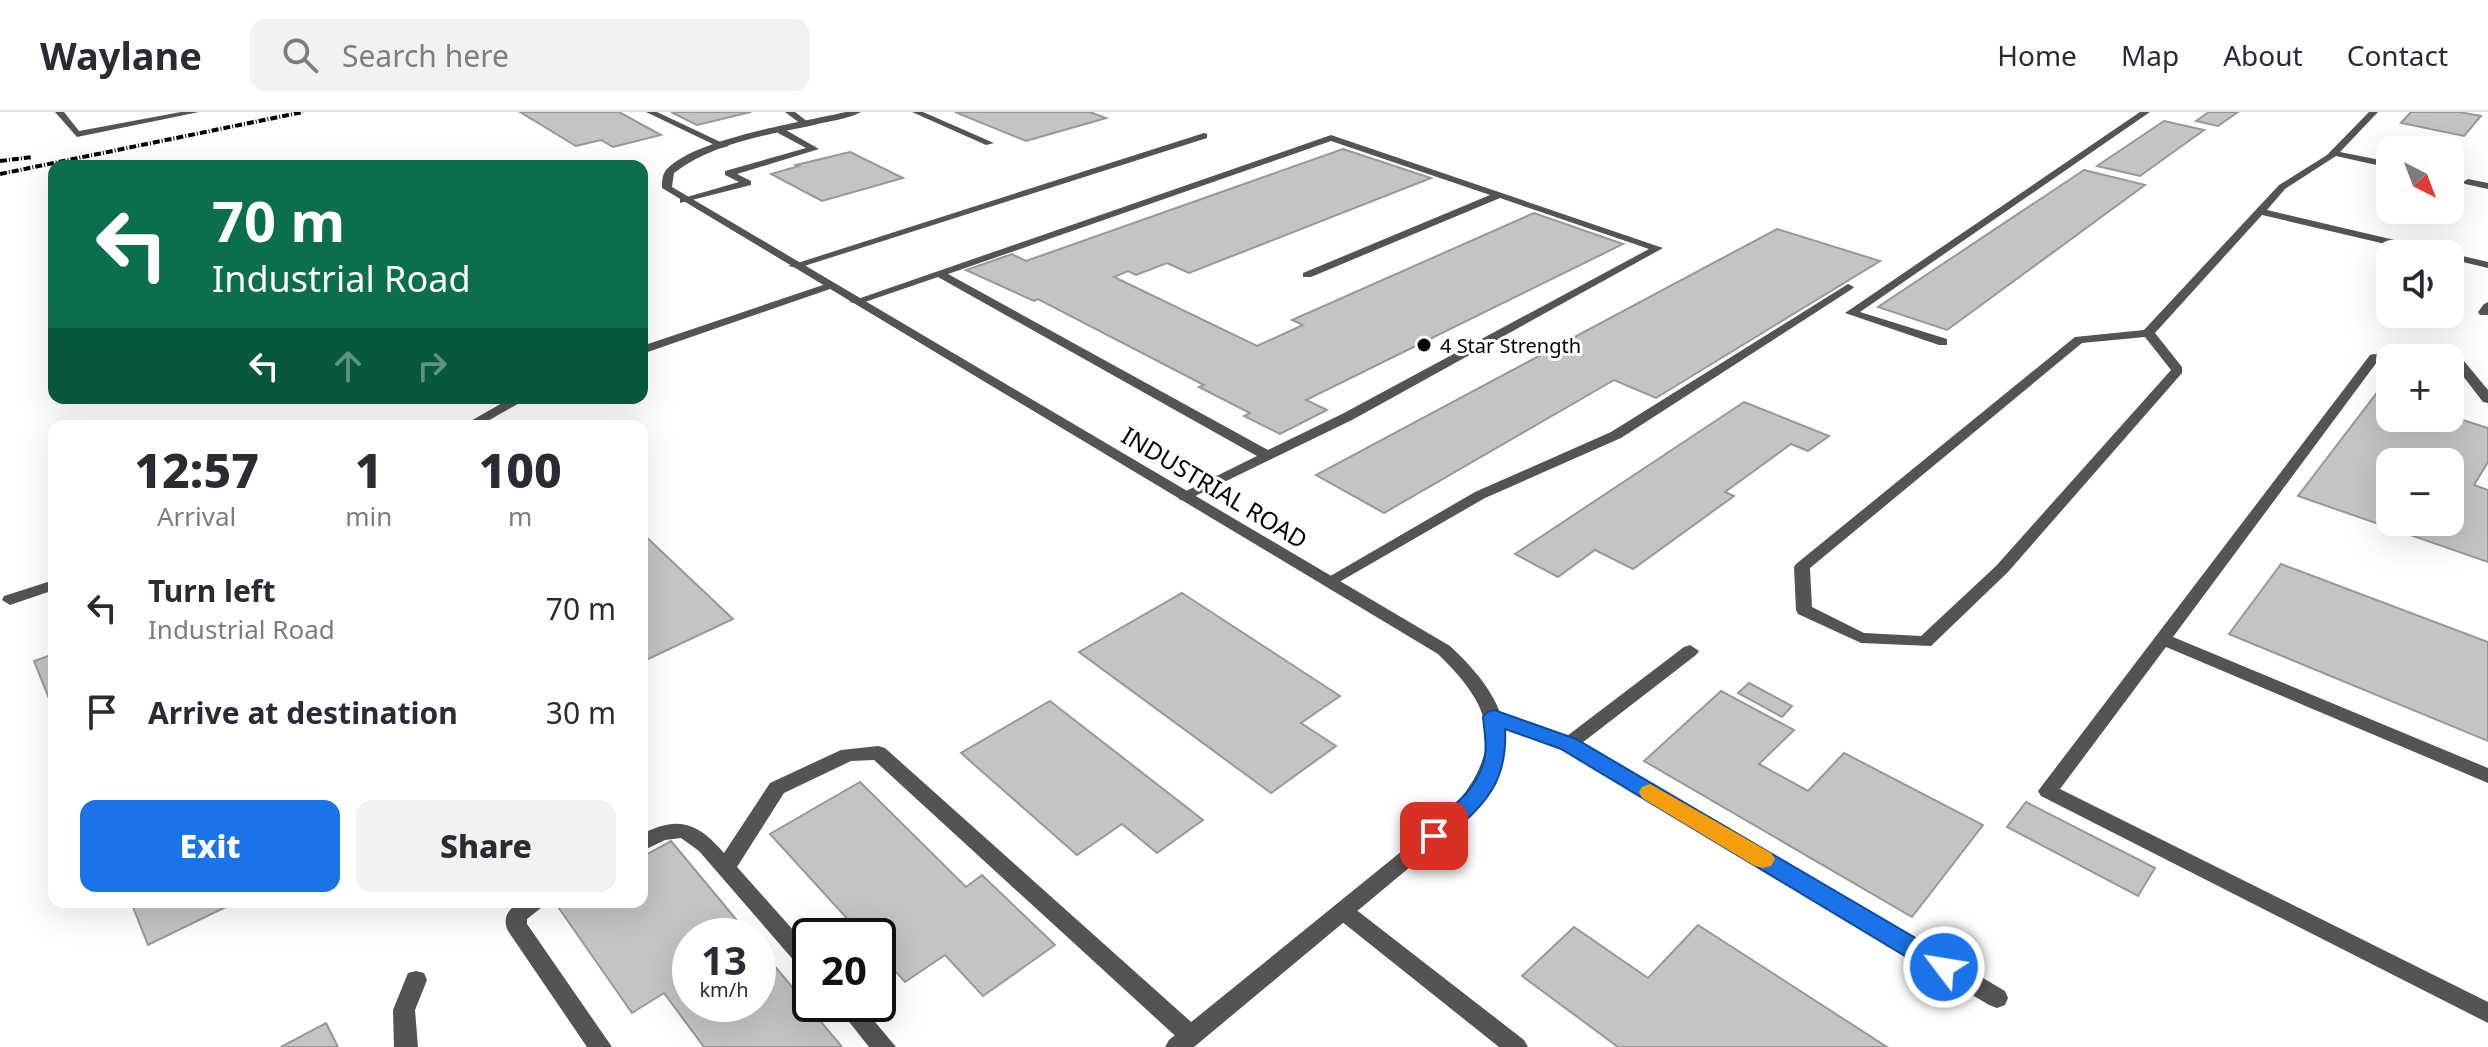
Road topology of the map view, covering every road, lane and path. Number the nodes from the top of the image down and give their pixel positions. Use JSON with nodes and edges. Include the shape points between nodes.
{"nodes":[{"id":1,"x":59,"y":112,"type":"edge"},
{"id":2,"x":195,"y":112,"type":"edge"},
{"id":3,"x":650,"y":112,"type":"edge"},
{"id":4,"x":789,"y":112,"type":"edge"},
{"id":5,"x":857,"y":112,"type":"edge"},
{"id":6,"x":916,"y":112,"type":"edge"},
{"id":7,"x":2146,"y":112,"type":"edge"},
{"id":8,"x":2374,"y":112,"type":"edge"},
{"id":9,"x":808,"y":125,"type":"junction"},
{"id":10,"x":781,"y":131,"type":"junction"},
{"id":11,"x":1204,"y":136,"type":"dead end"},
{"id":12,"x":989,"y":143,"type":"dead end"},
{"id":13,"x":724,"y":146,"type":"junction"},
{"id":14,"x":2333,"y":153,"type":"junction"},
{"id":15,"x":2376,"y":162,"type":"edge"},
{"id":16,"x":2468,"y":182,"type":"dead end"},
{"id":17,"x":2488,"y":186,"type":"edge"},
{"id":18,"x":1499,"y":195,"type":"junction"},
{"id":19,"x":684,"y":201,"type":"junction"},
{"id":20,"x":2260,"y":211,"type":"junction"},
{"id":21,"x":2383,"y":240,"type":"edge"},
{"id":22,"x":2464,"y":259,"type":"edge"},
{"id":23,"x":2488,"y":265,"type":"edge"},
{"id":24,"x":794,"y":266,"type":"junction"},
{"id":25,"x":939,"y":273,"type":"junction"},
{"id":26,"x":1307,"y":275,"type":"dead end"},
{"id":27,"x":829,"y":286,"type":"junction"},
{"id":28,"x":1848,"y":287,"type":"dead end"},
{"id":29,"x":855,"y":302,"type":"junction"},
{"id":30,"x":2148,"y":333,"type":"junction"},
{"id":31,"x":1943,"y":342,"type":"dead end"},
{"id":32,"x":648,"y":348,"type":"edge"},
{"id":33,"x":2376,"y":358,"type":"edge"},
{"id":34,"x":2464,"y":369,"type":"edge"},
{"id":35,"x":2488,"y":399,"type":"edge"},
{"id":36,"x":510,"y":404,"type":"edge"},
{"id":37,"x":480,"y":420,"type":"edge"},
{"id":38,"x":1268,"y":456,"type":"junction"},
{"id":39,"x":1185,"y":497,"type":"junction"},
{"id":40,"x":1328,"y":582,"type":"junction"},
{"id":41,"x":48,"y":587,"type":"edge"},
{"id":42,"x":10,"y":600,"type":"dead end"},
{"id":43,"x":2163,"y":639,"type":"junction"},
{"id":44,"x":1690,"y":651,"type":"dead end"},
{"id":45,"x":1494,"y":717,"type":"junction"},
{"id":46,"x":1569,"y":744,"type":"junction"},
{"id":47,"x":2488,"y":776,"type":"edge"},
{"id":48,"x":648,"y":840,"type":"edge"},
{"id":49,"x":725,"y":868,"type":"junction"},
{"id":50,"x":526,"y":908,"type":"edge"},
{"id":51,"x":1343,"y":911,"type":"junction"},
{"id":52,"x":792,"y":944,"type":"edge"},
{"id":53,"x":416,"y":980,"type":"dead end"},
{"id":54,"x":1997,"y":998,"type":"dead end"},
{"id":55,"x":2488,"y":1013,"type":"edge"},
{"id":56,"x":862,"y":1022,"type":"edge"},
{"id":57,"x":1184,"y":1042,"type":"edge"},
{"id":58,"x":406,"y":1047,"type":"edge"},
{"id":59,"x":600,"y":1047,"type":"edge"},
{"id":60,"x":884,"y":1047,"type":"edge"},
{"id":61,"x":1516,"y":1047,"type":"edge"}],
"edges":[{"from":1,"to":2,"type":"street","via":[[77,134]]},
{"from":3,"to":13,"type":"street"},
{"from":4,"to":9,"type":"street"},
{"from":5,"to":9,"type":"street"},
{"from":6,"to":12,"type":"street"},
{"from":7,"to":31,"type":"street","via":[[1851,313]]},
{"from":8,"to":14,"type":"street"},
{"from":9,"to":10,"type":"street"},
{"from":10,"to":13,"type":"street"},
{"from":10,"to":19,"type":"street","via":[[814,149],[728,173],[748,183]]},
{"from":11,"to":24,"type":"street"},
{"from":13,"to":19,"type":"street","via":[[671,171],[667,188]]},
{"from":14,"to":15,"type":"street"},
{"from":14,"to":20,"type":"street","via":[[2282,187]]},
{"from":16,"to":17,"type":"street"},
{"from":18,"to":25,"type":"street","via":[[1331,138]]},
{"from":18,"to":26,"type":"street"},
{"from":18,"to":38,"type":"street","via":[[1658,248]]},
{"from":19,"to":24,"type":"street","name":"INDUSTRIAL ROAD"},
{"from":20,"to":21,"type":"street"},
{"from":20,"to":30,"type":"street"},
{"from":22,"to":23,"type":"street"},
{"from":24,"to":27,"type":"street","name":"INDUSTRIAL ROAD"},
{"from":25,"to":29,"type":"street"},
{"from":25,"to":38,"type":"street"},
{"from":27,"to":29,"type":"street","name":"INDUSTRIAL ROAD"},
{"from":27,"to":32,"type":"street"},
{"from":28,"to":40,"type":"street","via":[[1616,435],[1480,495]]},
{"from":29,"to":39,"type":"street","name":"INDUSTRIAL ROAD"},
{"from":30,"to":30,"type":"street","via":[[2178,370],[2002,569],[1925,642],[1861,638],[1804,610],[1802,567],[2079,340]]},
{"from":33,"to":43,"type":"street"},
{"from":34,"to":35,"type":"street"},
{"from":36,"to":37,"type":"street"},
{"from":38,"to":39,"type":"street"},
{"from":39,"to":40,"type":"street","name":"INDUSTRIAL ROAD"},
{"from":40,"to":45,"type":"street","name":"INDUSTRIAL ROAD","via":[[1444,650],[1475,680]]},
{"from":41,"to":42,"type":"street"},
{"from":43,"to":47,"type":"street"},
{"from":43,"to":55,"type":"street","via":[[2048,791]]},
{"from":44,"to":46,"type":"street"},
{"from":45,"to":46,"type":"street"},
{"from":45,"to":51,"type":"street","name":"INDUSTRIAL ROAD","via":[[1496,756],[1474,799]]},
{"from":46,"to":54,"type":"street"},
{"from":48,"to":49,"type":"street","via":[[684,830]]},
{"from":49,"to":52,"type":"street"},
{"from":49,"to":57,"type":"street","via":[[777,788],[848,755],[878,753]]},
{"from":50,"to":59,"type":"street","via":[[517,915],[516,925]]},
{"from":51,"to":57,"type":"street","name":"INDUSTRIAL ROAD"},
{"from":51,"to":61,"type":"street"},
{"from":53,"to":58,"type":"street","via":[[404,1010]]},
{"from":56,"to":60,"type":"street"}]}
